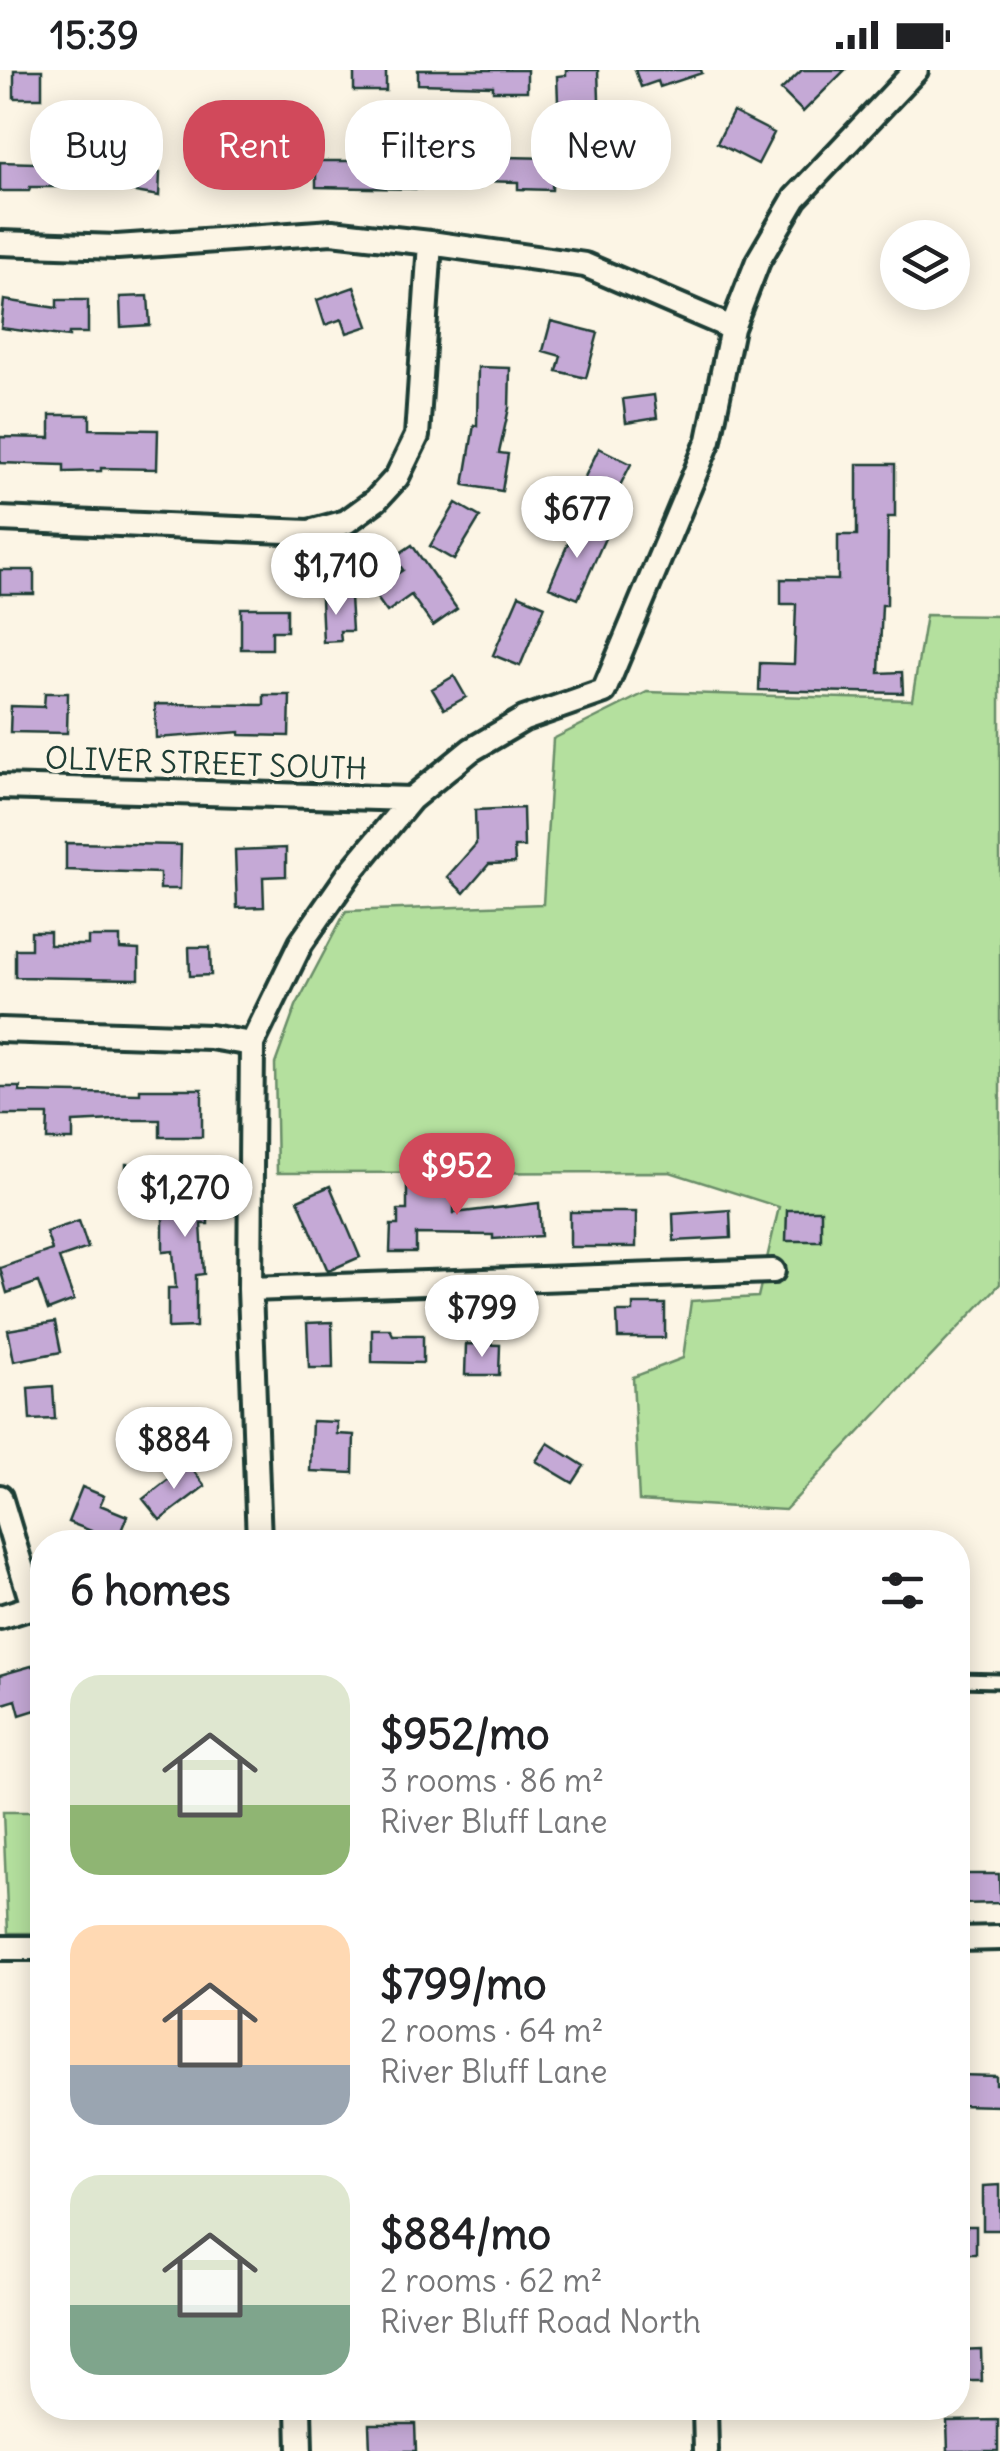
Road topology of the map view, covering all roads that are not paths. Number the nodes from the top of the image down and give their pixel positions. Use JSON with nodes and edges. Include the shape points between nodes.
{"nodes":[{"id":1,"x":916,"y":70,"type":"edge"},
{"id":2,"x":0,"y":243,"type":"edge"},
{"id":3,"x":430,"y":243,"type":"junction"},
{"id":4,"x":732,"y":328,"type":"junction"},
{"id":5,"x":0,"y":519,"type":"edge"},
{"id":6,"x":0,"y":787,"type":"edge"},
{"id":7,"x":411,"y":799,"type":"junction"},
{"id":8,"x":0,"y":1030,"type":"edge"},
{"id":9,"x":252,"y":1044,"type":"junction"},
{"id":10,"x":773,"y":1271,"type":"dead end"},
{"id":11,"x":250,"y":1289,"type":"junction"},
{"id":12,"x":0,"y":1497,"type":"edge"},
{"id":13,"x":259,"y":1530,"type":"edge"},
{"id":14,"x":30,"y":1582,"type":"edge"},
{"id":15,"x":30,"y":1608,"type":"edge"},
{"id":16,"x":0,"y":1617,"type":"edge"},
{"id":17,"x":970,"y":1680,"type":"edge"},
{"id":18,"x":1000,"y":1681,"type":"edge"},
{"id":19,"x":970,"y":1938,"type":"edge"},
{"id":20,"x":1000,"y":1938,"type":"edge"},
{"id":21,"x":0,"y":1948,"type":"edge"},
{"id":22,"x":30,"y":1948,"type":"edge"},
{"id":23,"x":299,"y":2420,"type":"edge"},
{"id":24,"x":705,"y":2420,"type":"edge"},
{"id":25,"x":300,"y":2451,"type":"edge"},
{"id":26,"x":706,"y":2451,"type":"edge"}],
"edges":[{"from":1,"to":4,"type":"street","via":[[795,198],[758,261]]},
{"from":2,"to":3,"type":"street","via":[[117,246],[332,232]]},
{"from":3,"to":4,"type":"street","via":[[585,265]]},
{"from":3,"to":5,"type":"street","via":[[417,436],[397,476],[346,522],[309,532]]},
{"from":4,"to":7,"type":"street","via":[[709,440],[604,691],[524,719]]},
{"from":6,"to":7,"type":"street","name":"OLIVER STREET SOUTH"},
{"from":7,"to":9,"type":"street","via":[[301,943]]},
{"from":8,"to":9,"type":"street"},
{"from":9,"to":11,"type":"street"},
{"from":10,"to":11,"type":"street"},
{"from":11,"to":13,"type":"street"},
{"from":12,"to":14,"type":"street"},
{"from":15,"to":16,"type":"street"},
{"from":17,"to":18,"type":"lane"},
{"from":19,"to":20,"type":"street"},
{"from":21,"to":22,"type":"street"},
{"from":23,"to":25,"type":"street"},
{"from":24,"to":26,"type":"street"}]}
